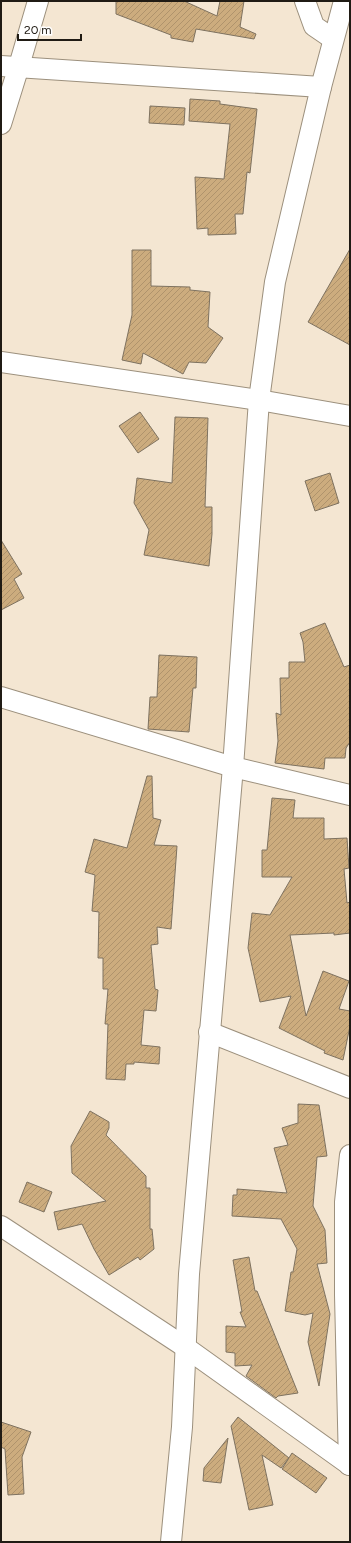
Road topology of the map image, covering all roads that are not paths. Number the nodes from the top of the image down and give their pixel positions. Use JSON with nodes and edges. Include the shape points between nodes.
{"nodes":[{"id":1,"x":38,"y":1,"type":"edge"},
{"id":2,"x":305,"y":1,"type":"edge"},
{"id":3,"x":344,"y":1,"type":"edge"},
{"id":4,"x":333,"y":39,"type":"junction"},
{"id":5,"x":10,"y":66,"type":"edge"},
{"id":6,"x":321,"y":87,"type":"junction"},
{"id":7,"x":1,"y":124,"type":"edge"},
{"id":8,"x":1,"y":362,"type":"edge"},
{"id":9,"x":259,"y":400,"type":"junction"},
{"id":10,"x":350,"y":416,"type":"edge"},
{"id":11,"x":1,"y":697,"type":"edge"},
{"id":12,"x":233,"y":767,"type":"junction"},
{"id":13,"x":350,"y":795,"type":"edge"},
{"id":14,"x":209,"y":1032,"type":"junction"},
{"id":15,"x":350,"y":1088,"type":"edge"},
{"id":16,"x":350,"y":1156,"type":"edge"},
{"id":17,"x":1,"y":1226,"type":"edge"},
{"id":18,"x":185,"y":1347,"type":"junction"},
{"id":19,"x":350,"y":1465,"type":"edge"},
{"id":20,"x":171,"y":1542,"type":"edge"}],
"edges":[{"from":1,"to":5,"type":"street"},
{"from":2,"to":4,"type":"street","via":[[314,26]]},
{"from":3,"to":4,"type":"street"},
{"from":4,"to":6,"type":"street"},
{"from":5,"to":6,"type":"street"},
{"from":5,"to":7,"type":"street"},
{"from":6,"to":9,"type":"street","via":[[275,282]]},
{"from":8,"to":9,"type":"street"},
{"from":9,"to":10,"type":"street"},
{"from":9,"to":12,"type":"street"},
{"from":11,"to":12,"type":"street"},
{"from":12,"to":13,"type":"street"},
{"from":12,"to":14,"type":"street"},
{"from":14,"to":15,"type":"street"},
{"from":14,"to":18,"type":"street"},
{"from":16,"to":19,"type":"street","via":[[345,1202]]},
{"from":17,"to":18,"type":"street"},
{"from":18,"to":19,"type":"street"},
{"from":18,"to":20,"type":"street","via":[[182,1427]]}]}
